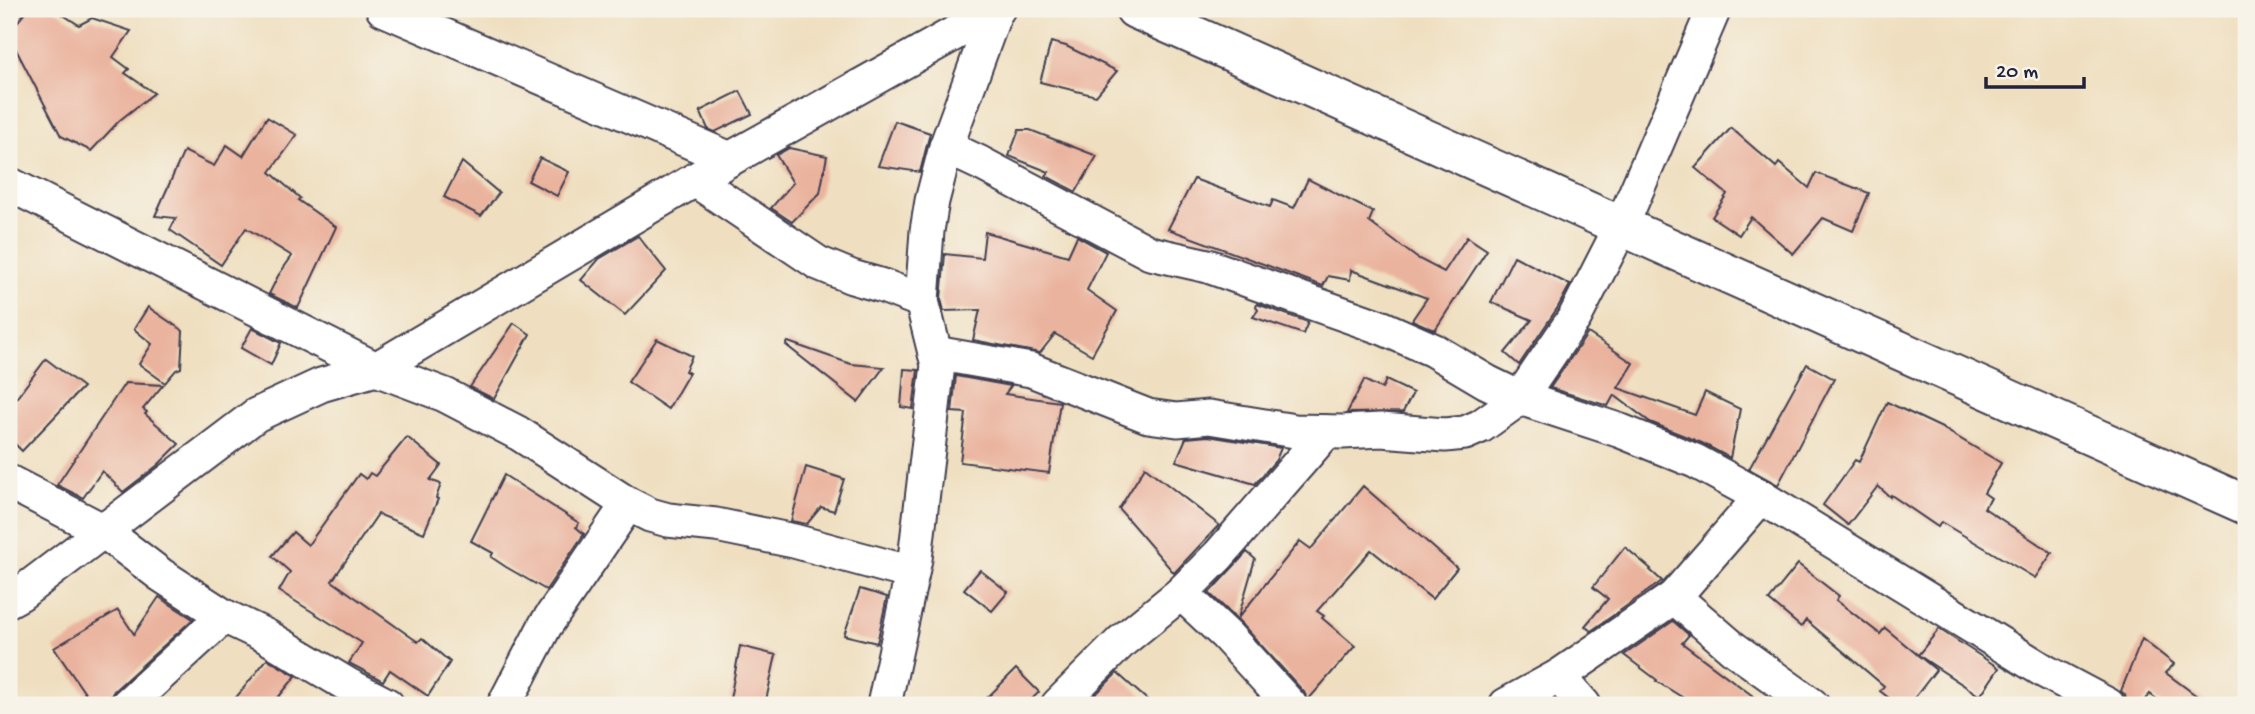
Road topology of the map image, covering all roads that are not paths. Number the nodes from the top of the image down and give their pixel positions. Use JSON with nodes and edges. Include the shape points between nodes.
{"nodes":[{"id":1,"x":383,"y":9,"type":"edge"},
{"id":2,"x":997,"y":9,"type":"edge"},
{"id":3,"x":1135,"y":9,"type":"edge"},
{"id":4,"x":1714,"y":9,"type":"edge"},
{"id":5,"x":946,"y":147,"type":"junction"},
{"id":6,"x":730,"y":159,"type":"junction"},
{"id":7,"x":695,"y":180,"type":"junction"},
{"id":8,"x":9,"y":184,"type":"edge"},
{"id":9,"x":1621,"y":227,"type":"junction"},
{"id":10,"x":922,"y":302,"type":"junction"},
{"id":11,"x":935,"y":353,"type":"junction"},
{"id":12,"x":376,"y":369,"type":"junction"},
{"id":13,"x":1520,"y":398,"type":"junction"},
{"id":14,"x":1326,"y":432,"type":"junction"},
{"id":15,"x":9,"y":482,"type":"edge"},
{"id":16,"x":1761,"y":496,"type":"junction"},
{"id":17,"x":628,"y":504,"type":"junction"},
{"id":18,"x":2246,"y":505,"type":"edge"},
{"id":19,"x":102,"y":530,"type":"junction"},
{"id":20,"x":912,"y":573,"type":"junction"},
{"id":21,"x":1181,"y":593,"type":"junction"},
{"id":22,"x":1674,"y":597,"type":"junction"},
{"id":23,"x":9,"y":600,"type":"edge"},
{"id":24,"x":224,"y":616,"type":"junction"},
{"id":25,"x":1559,"y":676,"type":"junction"},
{"id":26,"x":127,"y":705,"type":"edge"},
{"id":27,"x":387,"y":705,"type":"edge"},
{"id":28,"x":504,"y":705,"type":"edge"},
{"id":29,"x":884,"y":705,"type":"edge"},
{"id":30,"x":1058,"y":705,"type":"edge"},
{"id":31,"x":1290,"y":705,"type":"edge"},
{"id":32,"x":1506,"y":705,"type":"edge"},
{"id":33,"x":1584,"y":705,"type":"edge"},
{"id":34,"x":1812,"y":705,"type":"edge"},
{"id":35,"x":2108,"y":705,"type":"edge"}],
"edges":[{"from":1,"to":6,"type":"street"},
{"from":2,"to":5,"type":"street"},
{"from":2,"to":6,"type":"street"},
{"from":3,"to":9,"type":"main road"},
{"from":4,"to":9,"type":"street"},
{"from":5,"to":10,"type":"street","via":[[931,211]]},
{"from":5,"to":13,"type":"street","via":[[1150,254],[1208,266],[1383,328]]},
{"from":6,"to":7,"type":"street"},
{"from":7,"to":10,"type":"street","via":[[818,263]]},
{"from":7,"to":12,"type":"street"},
{"from":8,"to":12,"type":"street"},
{"from":9,"to":13,"type":"street","via":[[1575,317]]},
{"from":9,"to":18,"type":"main road"},
{"from":10,"to":11,"type":"street"},
{"from":11,"to":14,"type":"street","via":[[1031,370],[1148,416],[1177,420],[1209,417]]},
{"from":11,"to":20,"type":"street","via":[[939,365]]},
{"from":12,"to":17,"type":"street","via":[[444,395],[518,433]]},
{"from":12,"to":19,"type":"street","via":[[321,385],[256,415]]},
{"from":13,"to":14,"type":"street","via":[[1465,433]]},
{"from":13,"to":16,"type":"street","via":[[1695,461]]},
{"from":14,"to":21,"type":"street"},
{"from":15,"to":19,"type":"street"},
{"from":16,"to":22,"type":"street"},
{"from":16,"to":35,"type":"street","via":[[2046,672]]},
{"from":17,"to":20,"type":"street","via":[[667,520],[716,524]]},
{"from":17,"to":28,"type":"street","via":[[545,626]]},
{"from":19,"to":23,"type":"street"},
{"from":19,"to":24,"type":"street"},
{"from":20,"to":29,"type":"street"},
{"from":21,"to":30,"type":"street","via":[[1122,641]]},
{"from":21,"to":31,"type":"street"},
{"from":22,"to":25,"type":"street"},
{"from":22,"to":34,"type":"street","via":[[1733,648]]},
{"from":24,"to":26,"type":"street"},
{"from":24,"to":27,"type":"street"},
{"from":25,"to":32,"type":"street"},
{"from":25,"to":33,"type":"street"}]}
